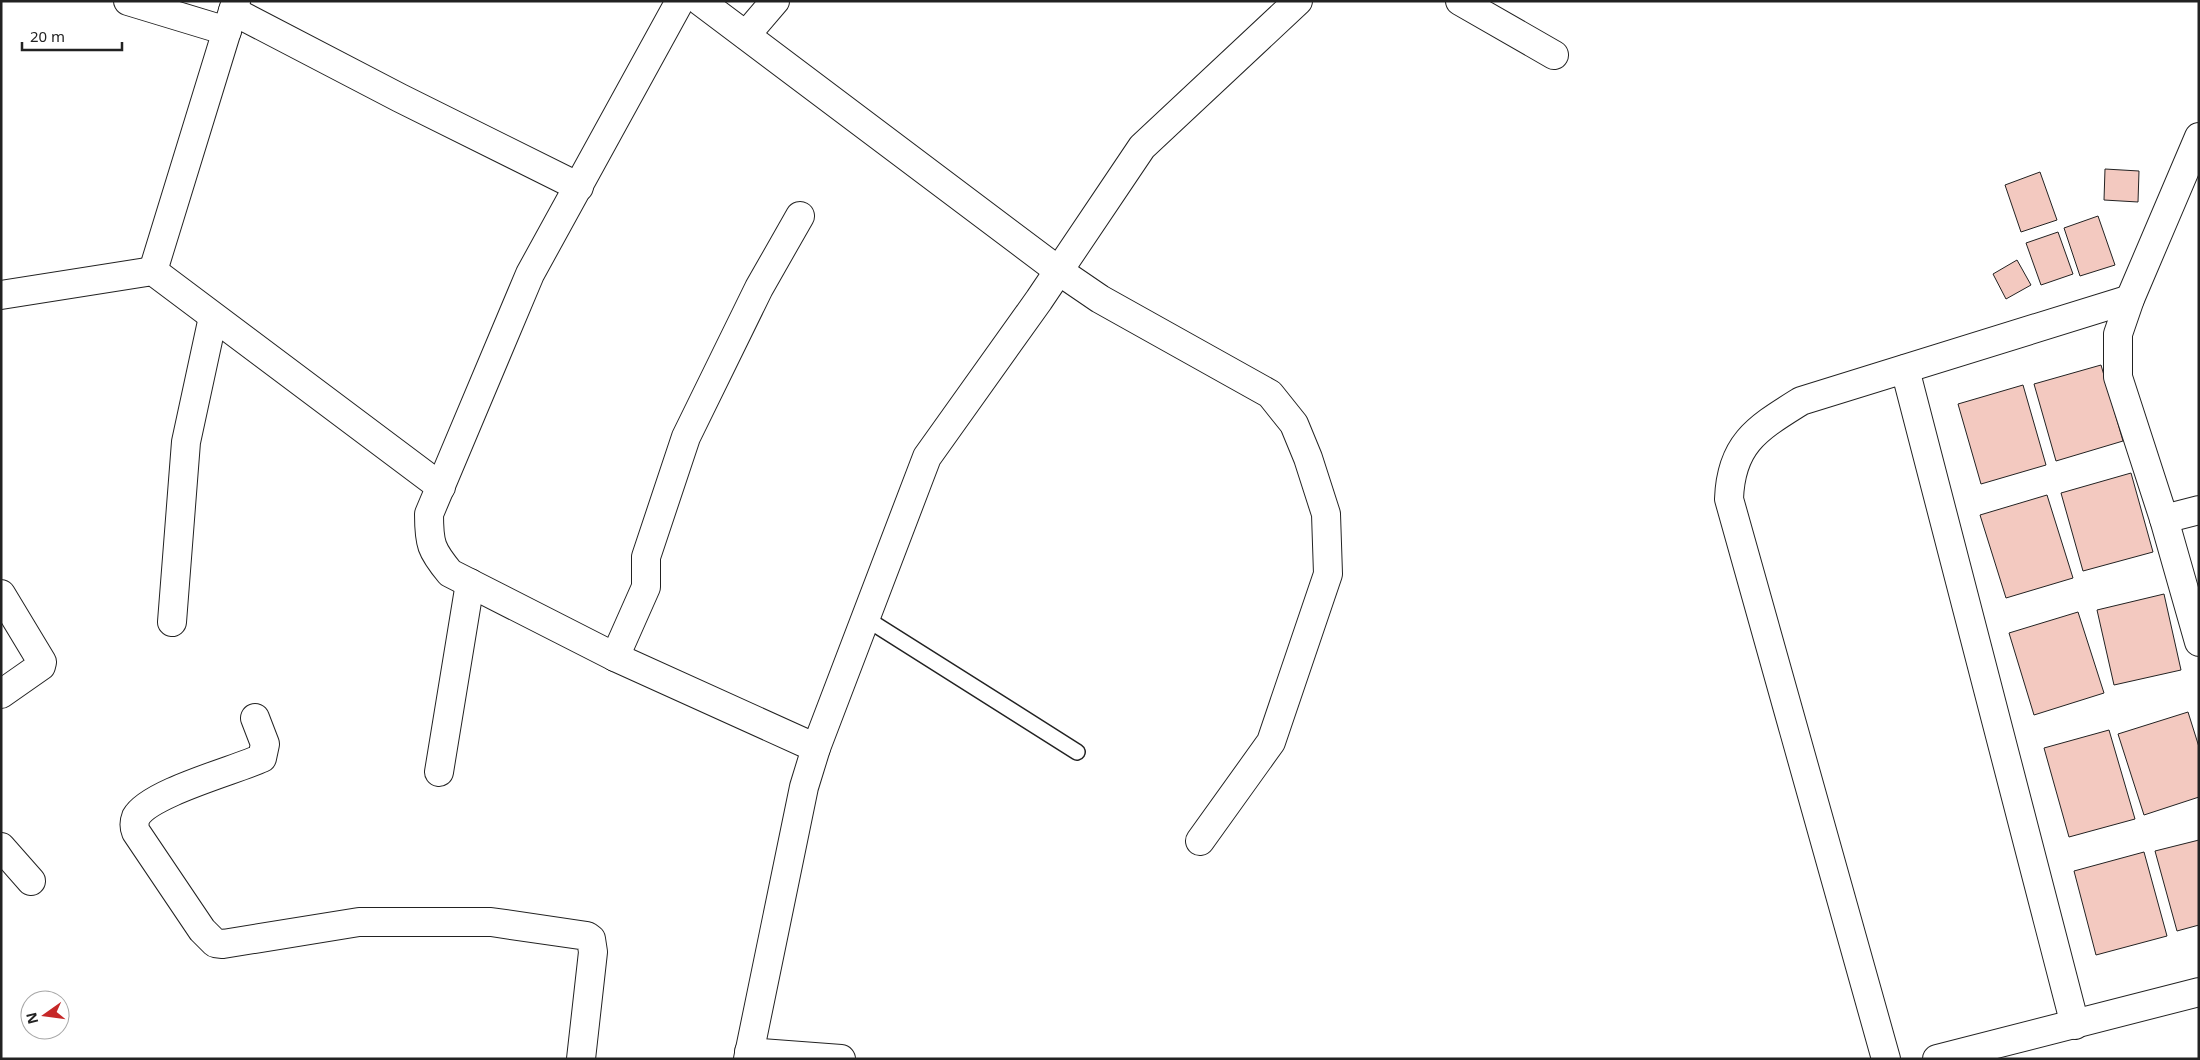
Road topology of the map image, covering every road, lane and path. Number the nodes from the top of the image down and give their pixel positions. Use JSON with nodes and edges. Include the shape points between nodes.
{"nodes":[{"id":1,"x":128,"y":1,"type":"edge"},
{"id":2,"x":680,"y":1,"type":"edge"},
{"id":3,"x":700,"y":1,"type":"edge"},
{"id":4,"x":775,"y":1,"type":"edge"},
{"id":5,"x":1298,"y":1,"type":"edge"},
{"id":6,"x":1460,"y":1,"type":"edge"},
{"id":7,"x":232,"y":14,"type":"edge"},
{"id":8,"x":746,"y":36,"type":"junction"},
{"id":9,"x":1554,"y":55,"type":"dead end"},
{"id":10,"x":2199,"y":137,"type":"edge"},
{"id":11,"x":578,"y":187,"type":"junction"},
{"id":12,"x":800,"y":216,"type":"dead end"},
{"id":13,"x":153,"y":271,"type":"junction"},
{"id":14,"x":1059,"y":271,"type":"junction"},
{"id":15,"x":1,"y":295,"type":"edge"},
{"id":16,"x":2130,"y":299,"type":"junction"},
{"id":17,"x":213,"y":317,"type":"junction"},
{"id":18,"x":1905,"y":369,"type":"junction"},
{"id":19,"x":441,"y":486,"type":"junction"},
{"id":20,"x":2199,"y":510,"type":"edge"},
{"id":21,"x":2164,"y":519,"type":"junction"},
{"id":22,"x":470,"y":583,"type":"junction"},
{"id":23,"x":1,"y":594,"type":"edge"},
{"id":24,"x":865,"y":618,"type":"junction"},
{"id":25,"x":172,"y":622,"type":"dead end"},
{"id":26,"x":2199,"y":642,"type":"edge"},
{"id":27,"x":615,"y":657,"type":"junction"},
{"id":28,"x":1,"y":694,"type":"edge"},
{"id":29,"x":255,"y":718,"type":"dead end"},
{"id":30,"x":816,"y":748,"type":"junction"},
{"id":31,"x":1077,"y":752,"type":"dead end"},
{"id":32,"x":439,"y":772,"type":"dead end"},
{"id":33,"x":1200,"y":840,"type":"dead end"},
{"id":34,"x":1,"y":847,"type":"edge"},
{"id":35,"x":31,"y":881,"type":"dead end"},
{"id":36,"x":2199,"y":992,"type":"edge"},
{"id":37,"x":2075,"y":1025,"type":"junction"},
{"id":38,"x":748,"y":1056,"type":"edge"},
{"id":39,"x":581,"y":1059,"type":"edge"},
{"id":40,"x":841,"y":1059,"type":"edge"},
{"id":41,"x":1886,"y":1059,"type":"edge"},
{"id":42,"x":1937,"y":1059,"type":"edge"}],
"edges":[{"from":1,"to":7,"type":"street"},
{"from":2,"to":11,"type":"street"},
{"from":3,"to":8,"type":"street"},
{"from":4,"to":8,"type":"street"},
{"from":5,"to":14,"type":"street","via":[[1142,147]]},
{"from":6,"to":9,"type":"street"},
{"from":7,"to":11,"type":"street"},
{"from":7,"to":13,"type":"street"},
{"from":8,"to":14,"type":"street"},
{"from":10,"to":16,"type":"street"},
{"from":11,"to":19,"type":"street","via":[[530,274]]},
{"from":12,"to":27,"type":"street","via":[[760,288],[686,437],[646,557],[646,586]]},
{"from":13,"to":15,"type":"street"},
{"from":13,"to":17,"type":"street"},
{"from":14,"to":24,"type":"street","via":[[926,457]]},
{"from":14,"to":33,"type":"street","via":[[1100,299],[1270,394],[1294,424],[1326,514],[1328,574],[1271,742]]},
{"from":16,"to":18,"type":"street"},
{"from":16,"to":21,"type":"street","via":[[2118,334],[2118,377]]},
{"from":17,"to":19,"type":"street"},
{"from":17,"to":25,"type":"street","via":[[186,442]]},
{"from":18,"to":37,"type":"street"},
{"from":18,"to":41,"type":"street","via":[[1801,401],[1760,427],[1739,453],[1730,477],[1729,499]]},
{"from":19,"to":22,"type":"street","via":[[429,514],[433,552],[450,573]]},
{"from":20,"to":21,"type":"street"},
{"from":21,"to":26,"type":"street"},
{"from":22,"to":27,"type":"street"},
{"from":22,"to":32,"type":"street"},
{"from":23,"to":28,"type":"street","via":[[42,662]]},
{"from":24,"to":30,"type":"street"},
{"from":24,"to":31,"type":"lane"},
{"from":27,"to":30,"type":"street"},
{"from":29,"to":39,"type":"street","via":[[265,744],[262,758],[192,783],[153,802],[136,816],[134,823],[136,832],[202,930],[215,943],[223,944],[359,922],[491,922],[588,936],[593,952]]},
{"from":30,"to":38,"type":"street","via":[[804,787]]},
{"from":34,"to":35,"type":"street"},
{"from":36,"to":37,"type":"street"},
{"from":37,"to":42,"type":"street"},
{"from":38,"to":40,"type":"street"}]}
